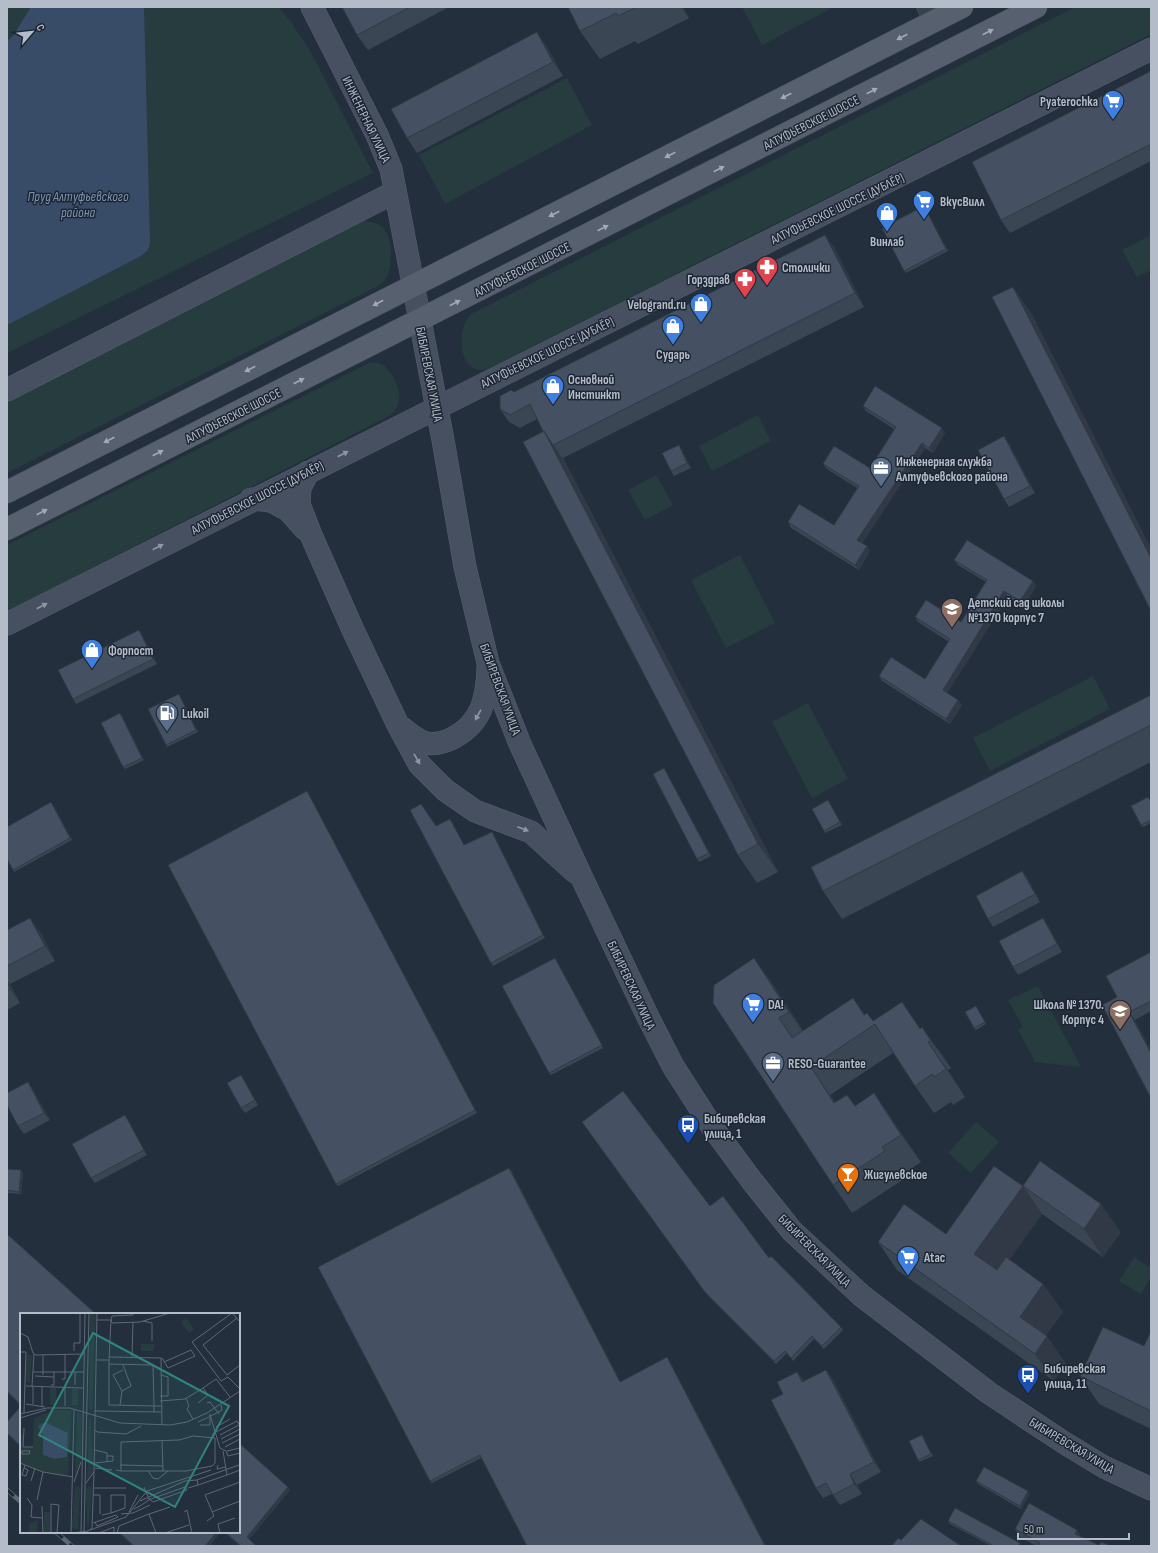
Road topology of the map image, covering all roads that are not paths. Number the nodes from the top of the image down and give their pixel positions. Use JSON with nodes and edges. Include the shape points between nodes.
{"nodes":[{"id":1,"x":308,"y":7,"type":"edge"},
{"id":2,"x":312,"y":7,"type":"edge"},
{"id":3,"x":962,"y":7,"type":"edge"},
{"id":4,"x":1036,"y":7,"type":"edge"},
{"id":5,"x":928,"y":14,"type":"edge"},
{"id":6,"x":322,"y":27,"type":"junction"},
{"id":7,"x":1151,"y":49,"type":"edge"},
{"id":8,"x":395,"y":192,"type":"junction"},
{"id":9,"x":413,"y":285,"type":"junction"},
{"id":10,"x":420,"y":320,"type":"junction"},
{"id":11,"x":7,"y":390,"type":"edge"},
{"id":12,"x":436,"y":406,"type":"junction"},
{"id":13,"x":308,"y":472,"type":"junction"},
{"id":14,"x":11,"y":489,"type":"edge"},
{"id":15,"x":251,"y":499,"type":"junction"},
{"id":16,"x":7,"y":529,"type":"edge"},
{"id":17,"x":311,"y":535,"type":"junction"},
{"id":18,"x":7,"y":624,"type":"edge"},
{"id":19,"x":488,"y":663,"type":"junction"},
{"id":20,"x":398,"y":725,"type":"junction"},
{"id":21,"x":582,"y":878,"type":"junction"},
{"id":22,"x":1151,"y":1490,"type":"edge"}],
"edges":[{"from":1,"to":6,"type":"main road","name":"ИНЖЕНЕРНАЯ УЛИЦА"},
{"from":2,"to":6,"type":"main road","name":"ИНЖЕНЕРНАЯ УЛИЦА"},
{"from":3,"to":5,"type":"main road"},
{"from":10,"to":4,"type":"main road","name":"АЛТУФЬЕВСКОЕ ШОССЕ","one_way":true},
{"from":5,"to":9,"type":"main road","one_way":true},
{"from":6,"to":8,"type":"main road","name":"ИНЖЕНЕРНАЯ УЛИЦА","via":[[385,153]]},
{"from":7,"to":12,"type":"main road","name":"АЛТУФЬЕВСКОЕ ШОССЕ (ДУБЛЁР)","via":[[929,163]]},
{"from":8,"to":9,"type":"main road","name":"ИНЖЕНЕРНАЯ УЛИЦА"},
{"from":8,"to":11,"type":"main road"},
{"from":9,"to":10,"type":"main road","name":"БИБИРЕВСКАЯ УЛИЦА"},
{"from":9,"to":14,"type":"main road","one_way":true},
{"from":10,"to":12,"type":"main road","name":"БИБИРЕВСКАЯ УЛИЦА"},
{"from":16,"to":10,"type":"main road","name":"АЛТУФЬЕВСКОЕ ШОССЕ","one_way":true},
{"from":13,"to":12,"type":"main road","name":"АЛТУФЬЕВСКОЕ ШОССЕ (ДУБЛЁР)","one_way":true},
{"from":12,"to":19,"type":"main road","name":"БИБИРЕВСКАЯ УЛИЦА","via":[[465,567]]},
{"from":13,"to":15,"type":"main road","name":"АЛТУФЬЕВСКОЕ ШОССЕ (ДУБЛЁР)"},
{"from":13,"to":17,"type":"main road","via":[[300,488],[299,504]]},
{"from":15,"to":17,"type":"main road","via":[[271,501],[288,510]]},
{"from":18,"to":15,"type":"main road","name":"АЛТУФЬЕВСКОЕ ШОССЕ (ДУБЛЁР)","one_way":true},
{"from":17,"to":20,"type":"main road"},
{"from":19,"to":20,"type":"main road","one_way":true,"via":[[488,689],[481,709],[472,726],[462,734],[438,744],[427,743]]},
{"from":19,"to":21,"type":"main road","name":"БИБИРЕВСКАЯ УЛИЦА","via":[[520,744]]},
{"from":20,"to":21,"type":"main road","one_way":true,"via":[[419,764],[445,790],[475,811],[531,832]]},
{"from":21,"to":22,"type":"main road","name":"БИБИРЕВСКАЯ УЛИЦА","via":[[673,1066],[710,1124],[792,1231],[862,1296],[983,1389],[1063,1442]]}]}
